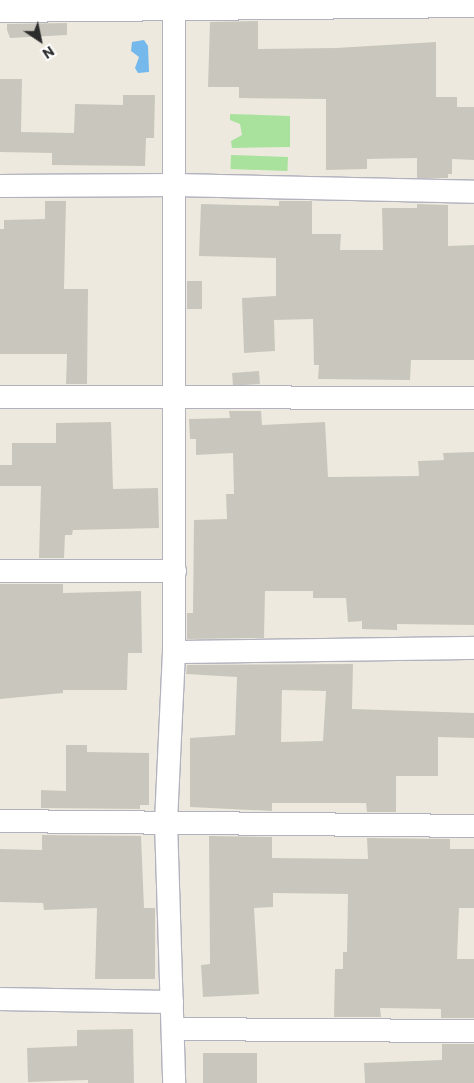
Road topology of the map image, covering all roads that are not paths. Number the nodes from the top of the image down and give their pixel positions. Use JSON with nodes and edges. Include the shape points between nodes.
{"nodes":[{"id":1,"x":174,"y":5,"type":"edge"},
{"id":2,"x":474,"y":6,"type":"edge"},
{"id":3,"x":0,"y":11,"type":"edge"},
{"id":4,"x":176,"y":185,"type":"junction"},
{"id":5,"x":0,"y":186,"type":"edge"},
{"id":6,"x":474,"y":192,"type":"edge"},
{"id":7,"x":0,"y":397,"type":"edge"},
{"id":8,"x":175,"y":398,"type":"junction"},
{"id":9,"x":474,"y":398,"type":"edge"},
{"id":10,"x":0,"y":571,"type":"edge"},
{"id":11,"x":175,"y":571,"type":"junction"},
{"id":12,"x":474,"y":648,"type":"edge"},
{"id":13,"x":174,"y":652,"type":"junction"},
{"id":14,"x":0,"y":821,"type":"edge"},
{"id":15,"x":166,"y":822,"type":"junction"},
{"id":16,"x":474,"y":826,"type":"edge"},
{"id":17,"x":0,"y":999,"type":"edge"},
{"id":18,"x":172,"y":1002,"type":"junction"},
{"id":19,"x":174,"y":1029,"type":"junction"},
{"id":20,"x":474,"y":1031,"type":"edge"},
{"id":21,"x":174,"y":1083,"type":"edge"}],
"edges":[{"from":1,"to":2,"type":"street"},
{"from":1,"to":3,"type":"street"},
{"from":1,"to":4,"type":"street"},
{"from":4,"to":5,"type":"street"},
{"from":4,"to":6,"type":"street"},
{"from":4,"to":8,"type":"street"},
{"from":7,"to":8,"type":"street"},
{"from":8,"to":9,"type":"street"},
{"from":8,"to":11,"type":"street"},
{"from":10,"to":11,"type":"street"},
{"from":11,"to":13,"type":"street"},
{"from":12,"to":13,"type":"street"},
{"from":13,"to":15,"type":"street"},
{"from":14,"to":15,"type":"street"},
{"from":15,"to":16,"type":"street"},
{"from":15,"to":18,"type":"street"},
{"from":17,"to":18,"type":"street"},
{"from":18,"to":19,"type":"street"},
{"from":19,"to":20,"type":"street"},
{"from":19,"to":21,"type":"street"}]}
